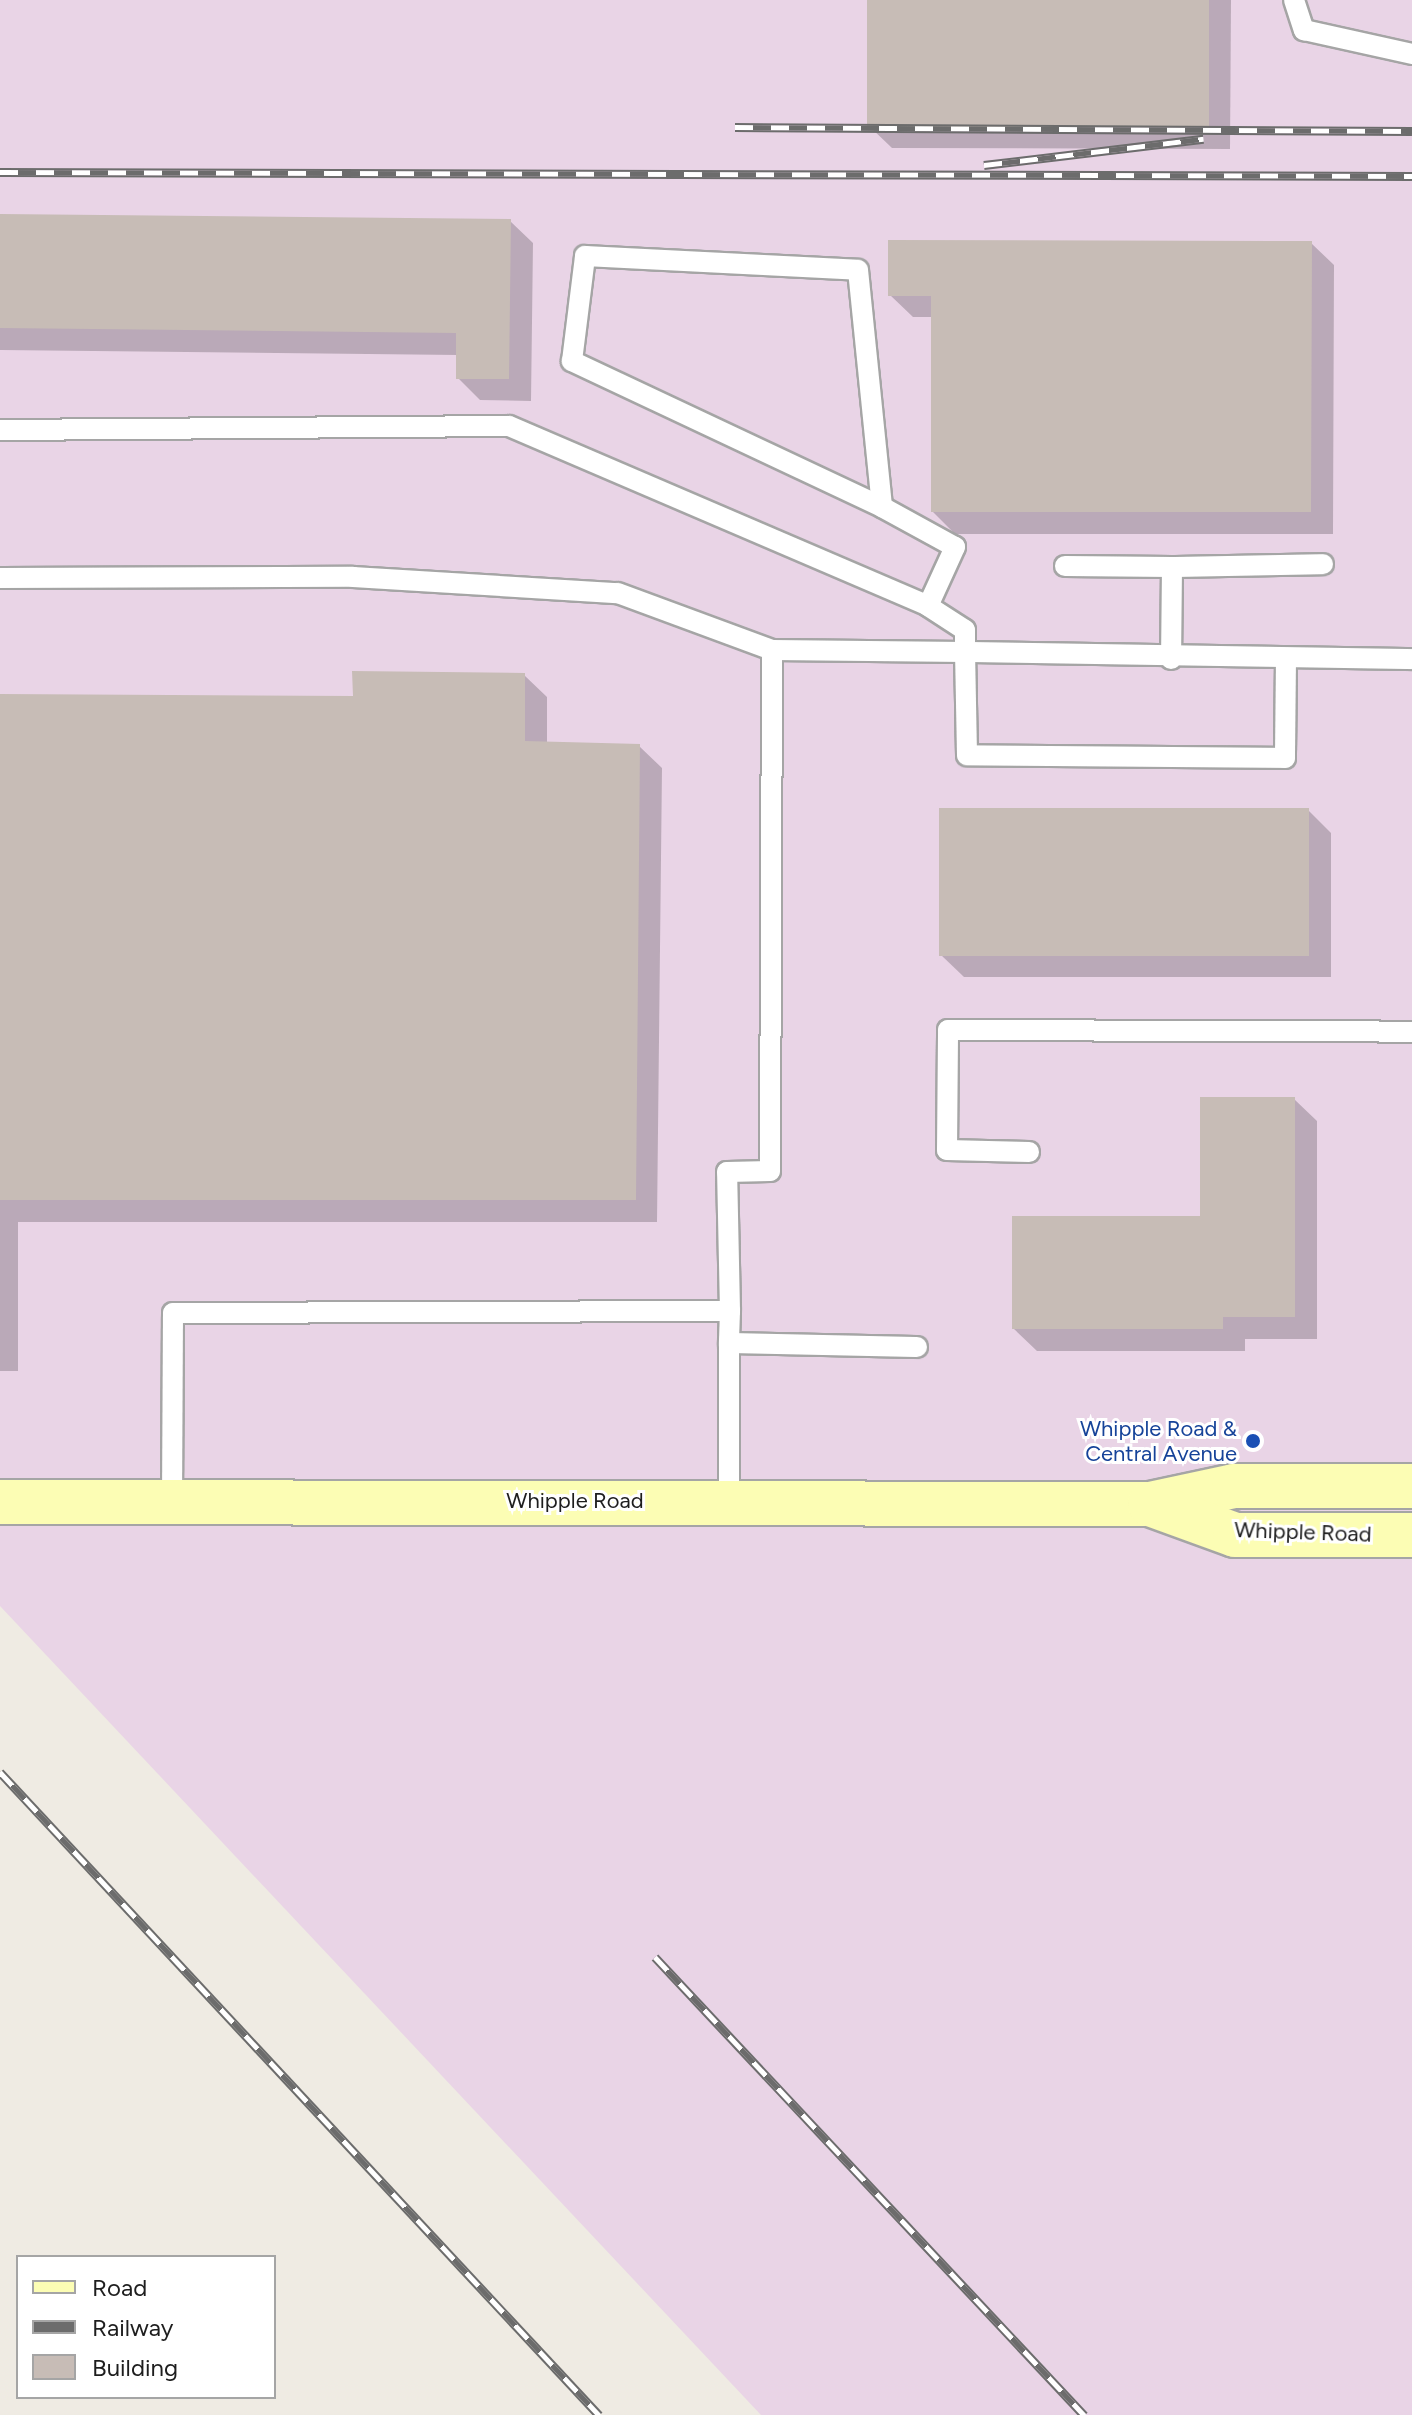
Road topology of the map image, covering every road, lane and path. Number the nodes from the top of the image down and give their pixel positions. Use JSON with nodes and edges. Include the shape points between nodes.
{"nodes":[{"id":1,"x":1294,"y":0,"type":"edge"},
{"id":2,"x":1412,"y":54,"type":"edge"},
{"id":3,"x":0,"y":430,"type":"edge"},
{"id":4,"x":882,"y":507,"type":"junction"},
{"id":5,"x":1323,"y":564,"type":"dead end"},
{"id":6,"x":1065,"y":566,"type":"dead end"},
{"id":7,"x":1172,"y":567,"type":"junction"},
{"id":8,"x":0,"y":578,"type":"edge"},
{"id":9,"x":928,"y":606,"type":"junction"},
{"id":10,"x":772,"y":650,"type":"junction"},
{"id":11,"x":965,"y":652,"type":"junction"},
{"id":12,"x":1171,"y":659,"type":"junction"},
{"id":13,"x":1286,"y":659,"type":"junction"},
{"id":14,"x":1412,"y":659,"type":"edge"},
{"id":15,"x":1412,"y":1032,"type":"edge"},
{"id":16,"x":1029,"y":1152,"type":"dead end"},
{"id":17,"x":730,"y":1311,"type":"junction"},
{"id":18,"x":729,"y":1343,"type":"junction"},
{"id":19,"x":917,"y":1347,"type":"dead end"},
{"id":20,"x":1412,"y":1486,"type":"edge"},
{"id":21,"x":729,"y":1500,"type":"junction"},
{"id":22,"x":0,"y":1502,"type":"edge"},
{"id":23,"x":172,"y":1502,"type":"junction"},
{"id":24,"x":1150,"y":1504,"type":"junction"},
{"id":25,"x":1412,"y":1535,"type":"edge"}],
"edges":[{"from":1,"to":2,"type":"lane","via":[[1304,30]]},
{"from":3,"to":9,"type":"lane","via":[[509,426]]},
{"from":4,"to":4,"type":"lane","via":[[572,361],[585,256],[858,270]]},
{"from":4,"to":9,"type":"lane","via":[[955,547]]},
{"from":5,"to":7,"type":"lane"},
{"from":6,"to":7,"type":"lane"},
{"from":7,"to":12,"type":"lane"},
{"from":8,"to":10,"type":"lane","via":[[353,577],[618,593]]},
{"from":9,"to":11,"type":"lane","via":[[965,630]]},
{"from":10,"to":11,"type":"lane"},
{"from":10,"to":17,"type":"lane","via":[[770,1171],[727,1172]]},
{"from":11,"to":12,"type":"lane"},
{"from":11,"to":13,"type":"lane","via":[[967,755],[1285,758]]},
{"from":12,"to":13,"type":"lane"},
{"from":13,"to":14,"type":"lane"},
{"from":15,"to":16,"type":"lane","via":[[948,1030],[947,1150]]},
{"from":17,"to":18,"type":"lane"},
{"from":17,"to":23,"type":"lane","via":[[173,1313]]},
{"from":18,"to":19,"type":"lane"},
{"from":18,"to":21,"type":"lane"},
{"from":20,"to":24,"type":"main road","name":"Whipple Road","via":[[1234,1486]]},
{"from":21,"to":23,"type":"main road","name":"Whipple Road"},
{"from":21,"to":24,"type":"main road","name":"Whipple Road"},
{"from":22,"to":23,"type":"main road","name":"Whipple Road"},
{"from":24,"to":25,"type":"main road","name":"Whipple Road","via":[[1235,1535]]}]}
